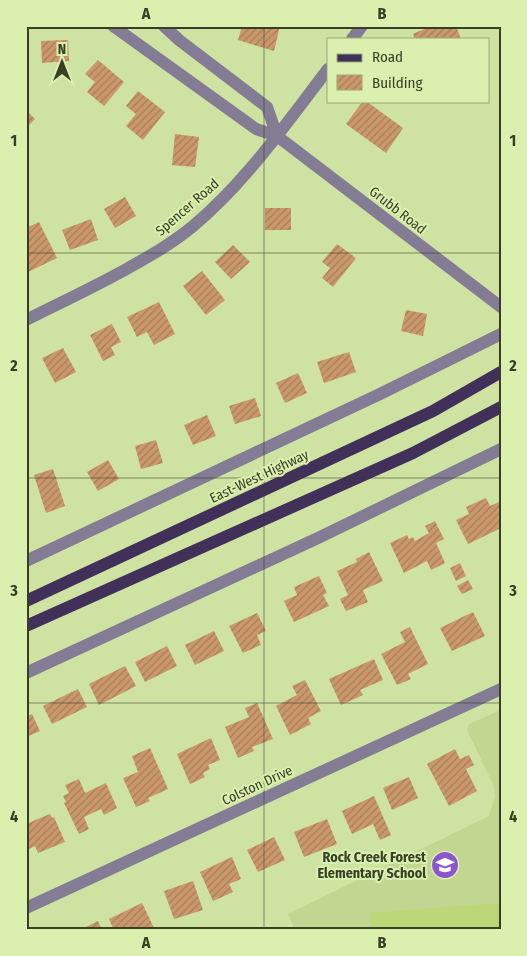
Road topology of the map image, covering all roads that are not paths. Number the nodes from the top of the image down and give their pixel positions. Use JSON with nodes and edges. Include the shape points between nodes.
{"nodes":[{"id":1,"x":113,"y":26,"type":"edge"},
{"id":2,"x":164,"y":26,"type":"edge"},
{"id":3,"x":362,"y":26,"type":"edge"},
{"id":4,"x":123,"y":31,"type":"edge"},
{"id":5,"x":353,"y":38,"type":"edge"},
{"id":6,"x":327,"y":71,"type":"edge"},
{"id":7,"x":277,"y":136,"type":"junction"},
{"id":8,"x":501,"y":308,"type":"edge"},
{"id":9,"x":26,"y":320,"type":"edge"},
{"id":10,"x":501,"y":334,"type":"edge"},
{"id":11,"x":501,"y":372,"type":"edge"},
{"id":12,"x":501,"y":407,"type":"edge"},
{"id":13,"x":501,"y":449,"type":"edge"},
{"id":14,"x":26,"y":561,"type":"edge"},
{"id":15,"x":26,"y":602,"type":"edge"},
{"id":16,"x":26,"y":626,"type":"edge"},
{"id":17,"x":26,"y":673,"type":"edge"},
{"id":18,"x":501,"y":689,"type":"edge"},
{"id":19,"x":26,"y":908,"type":"edge"}],
"edges":[{"from":1,"to":4,"type":"street","name":"Grubb Road"},
{"from":2,"to":7,"type":"street","via":[[267,107]]},
{"from":3,"to":5,"type":"street"},
{"from":4,"to":7,"type":"street","name":"Grubb Road","via":[[256,128]]},
{"from":6,"to":7,"type":"street","name":"Spencer Road"},
{"from":7,"to":8,"type":"street","name":"Grubb Road"},
{"from":7,"to":9,"type":"street","name":"Spencer Road","via":[[224,197],[168,245]]},
{"from":10,"to":14,"type":"street","name":"East-West Highway"},
{"from":11,"to":15,"type":"main road","name":"East-West Highway","via":[[433,411]]},
{"from":12,"to":16,"type":"main road","via":[[413,453]]},
{"from":13,"to":17,"type":"street"},
{"from":18,"to":19,"type":"street","name":"Colston Drive"}]}
